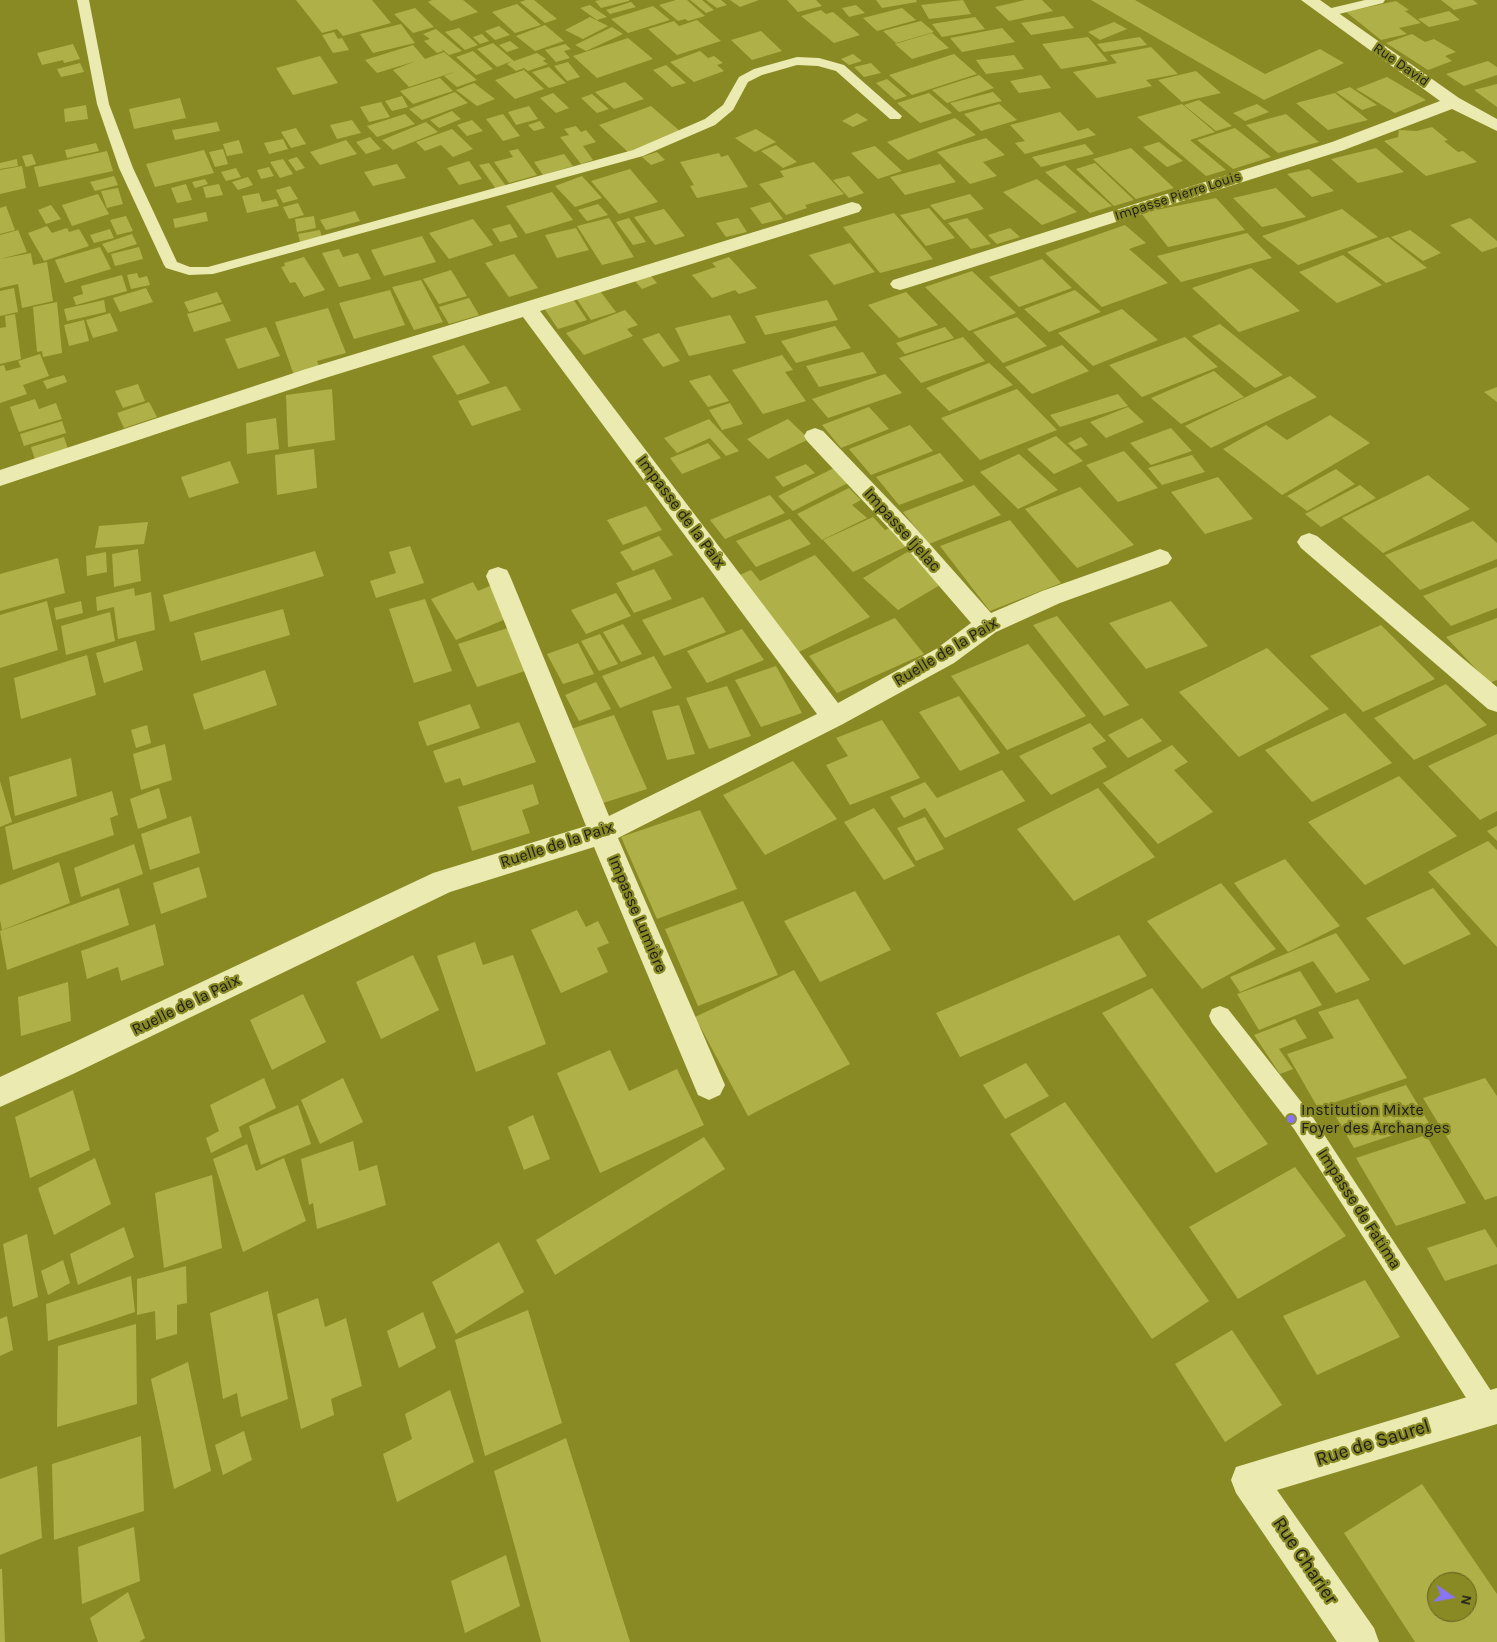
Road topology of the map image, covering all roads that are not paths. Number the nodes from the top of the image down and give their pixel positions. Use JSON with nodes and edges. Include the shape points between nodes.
{"nodes":[{"id":1,"x":83,"y":0,"type":"edge"},
{"id":2,"x":1309,"y":0,"type":"edge"},
{"id":3,"x":1379,"y":0,"type":"edge"},
{"id":4,"x":1327,"y":13,"type":"junction"},
{"id":5,"x":1453,"y":102,"type":"junction"},
{"id":6,"x":895,"y":116,"type":"dead end"},
{"id":7,"x":1497,"y":126,"type":"edge"},
{"id":8,"x":852,"y":208,"type":"dead end"},
{"id":9,"x":900,"y":284,"type":"dead end"},
{"id":10,"x":527,"y":308,"type":"junction"},
{"id":11,"x":815,"y":436,"type":"dead end"},
{"id":12,"x":0,"y":478,"type":"edge"},
{"id":13,"x":1309,"y":542,"type":"dead end"},
{"id":14,"x":1160,"y":558,"type":"dead end"},
{"id":15,"x":498,"y":576,"type":"dead end"},
{"id":16,"x":987,"y":625,"type":"junction"},
{"id":17,"x":1497,"y":702,"type":"edge"},
{"id":18,"x":834,"y":716,"type":"junction"},
{"id":19,"x":602,"y":834,"type":"junction"},
{"id":20,"x":1220,"y":1016,"type":"dead end"},
{"id":21,"x":709,"y":1085,"type":"dead end"},
{"id":22,"x":0,"y":1092,"type":"edge"},
{"id":23,"x":1493,"y":1407,"type":"edge"},
{"id":24,"x":1249,"y":1480,"type":"joint"},
{"id":25,"x":1360,"y":1642,"type":"edge"}],
"edges":[{"from":1,"to":6,"type":"lane","via":[[103,104],[126,168],[171,265],[189,271],[208,271],[638,153],[710,122],[728,107],[743,80],[758,72],[798,61],[840,68]]},
{"from":2,"to":4,"type":"street","name":"Rue David"},
{"from":3,"to":4,"type":"lane"},
{"from":4,"to":5,"type":"street","name":"Rue David"},
{"from":5,"to":7,"type":"street","name":"Rue David"},
{"from":5,"to":9,"type":"street","name":"Impasse Pierre Louis","via":[[1338,146]]},
{"from":8,"to":10,"type":"street"},
{"from":10,"to":12,"type":"street","via":[[161,423]]},
{"from":10,"to":18,"type":"street","name":"Impasse de la Paix"},
{"from":11,"to":16,"type":"street","name":"Impasse Ijelac","via":[[904,530]]},
{"from":13,"to":17,"type":"street"},
{"from":14,"to":16,"type":"street","name":"Ruelle de la Paix","via":[[1051,597]]},
{"from":15,"to":19,"type":"street","name":"Impasse Lumière"},
{"from":16,"to":18,"type":"street","name":"Ruelle de la Paix","via":[[945,656]]},
{"from":18,"to":19,"type":"street","name":"Ruelle de la Paix"},
{"from":19,"to":21,"type":"street","name":"Impasse Lumière"},
{"from":19,"to":22,"type":"street","name":"Ruelle de la Paix","via":[[443,882]]},
{"from":20,"to":23,"type":"lane","name":"Impasse de Fatima","via":[[1302,1121]]},
{"from":23,"to":24,"type":"street","name":"Rue de Saurel"},
{"from":24,"to":25,"type":"street","name":"Rue Charier"}]}
